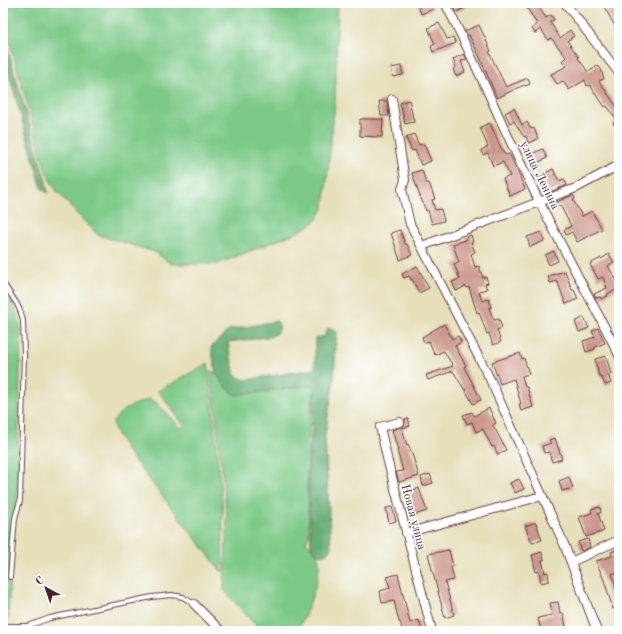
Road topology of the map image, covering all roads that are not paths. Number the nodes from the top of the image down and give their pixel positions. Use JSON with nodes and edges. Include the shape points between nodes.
{"nodes":[{"id":1,"x":445,"y":3,"type":"edge"},
{"id":2,"x":565,"y":3,"type":"edge"},
{"id":3,"x":619,"y":73,"type":"edge"},
{"id":4,"x":392,"y":99,"type":"dead end"},
{"id":5,"x":619,"y":165,"type":"edge"},
{"id":6,"x":539,"y":201,"type":"junction"},
{"id":7,"x":422,"y":246,"type":"junction"},
{"id":8,"x":3,"y":283,"type":"edge"},
{"id":9,"x":619,"y":355,"type":"edge"},
{"id":10,"x":400,"y":422,"type":"dead end"},
{"id":11,"x":542,"y":496,"type":"junction"},
{"id":12,"x":406,"y":533,"type":"junction"},
{"id":13,"x":619,"y":540,"type":"edge"},
{"id":14,"x":571,"y":562,"type":"junction"},
{"id":15,"x":10,"y":577,"type":"dead end"},
{"id":16,"x":194,"y":604,"type":"joint"},
{"id":17,"x":3,"y":626,"type":"edge"},
{"id":18,"x":221,"y":631,"type":"edge"},
{"id":19,"x":432,"y":631,"type":"edge"},
{"id":20,"x":597,"y":631,"type":"edge"}],
"edges":[{"from":1,"to":6,"type":"street","name":"улица Ленина"},
{"from":2,"to":3,"type":"street"},
{"from":4,"to":7,"type":"street","via":[[405,180],[402,189],[410,224]]},
{"from":5,"to":6,"type":"street","via":[[576,188]]},
{"from":6,"to":7,"type":"street"},
{"from":6,"to":9,"type":"street","name":"улица Ленина"},
{"from":7,"to":11,"type":"street","via":[[490,379]]},
{"from":8,"to":15,"type":"lane","via":[[21,313],[24,354],[20,501],[15,518]]},
{"from":10,"to":12,"type":"street","name":"Новая улица","via":[[380,427]]},
{"from":11,"to":12,"type":"street"},
{"from":11,"to":14,"type":"street"},
{"from":12,"to":19,"type":"street","name":"Новая улица"},
{"from":13,"to":14,"type":"street"},
{"from":14,"to":20,"type":"street"},
{"from":16,"to":17,"type":"lane","via":[[183,597],[172,595],[152,597],[50,618],[28,626]]},
{"from":16,"to":18,"type":"street"}]}
